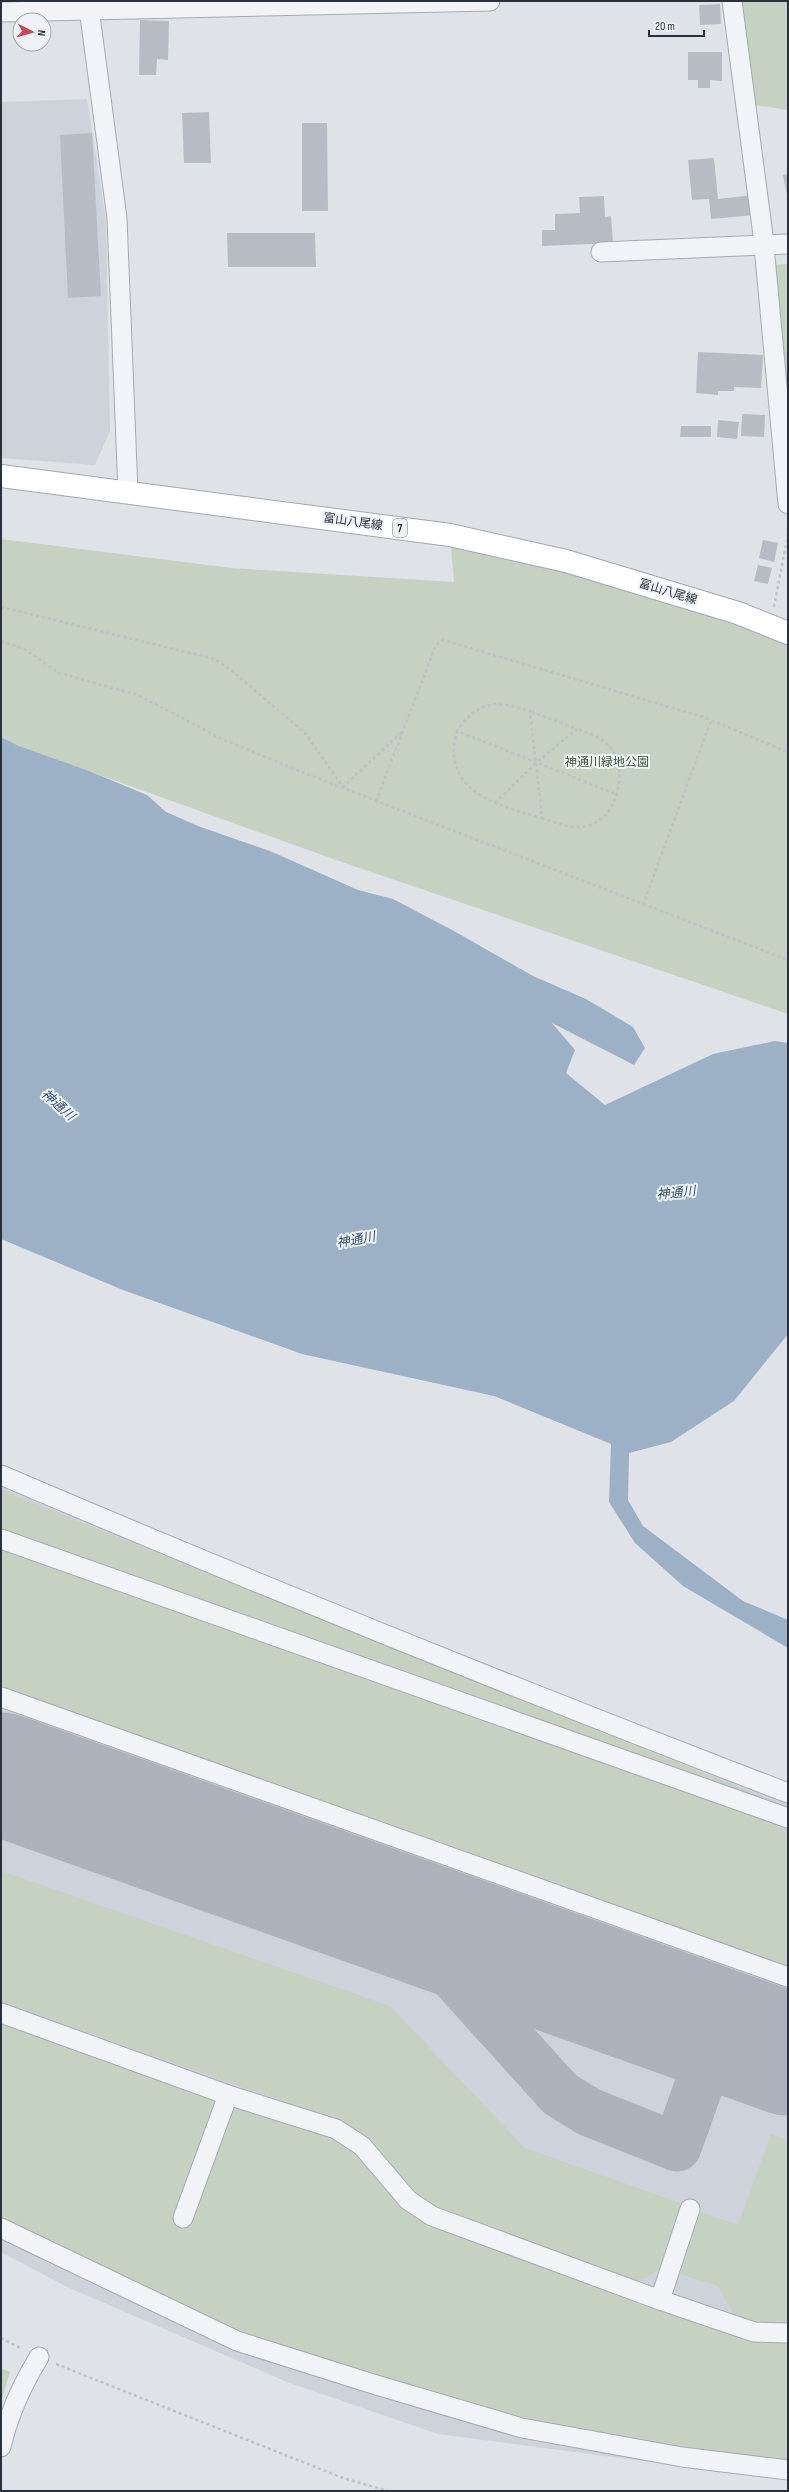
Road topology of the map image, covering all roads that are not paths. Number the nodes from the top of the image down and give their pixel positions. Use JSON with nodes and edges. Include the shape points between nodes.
{"nodes":[{"id":1,"x":490,"y":1,"type":"edge"},
{"id":2,"x":732,"y":1,"type":"edge"},
{"id":3,"x":89,"y":6,"type":"edge"},
{"id":4,"x":1,"y":12,"type":"edge"},
{"id":5,"x":788,"y":244,"type":"edge"},
{"id":6,"x":764,"y":246,"type":"junction"},
{"id":7,"x":601,"y":252,"type":"dead end"},
{"id":8,"x":1,"y":476,"type":"edge"},
{"id":9,"x":128,"y":492,"type":"junction"},
{"id":10,"x":788,"y":504,"type":"edge"},
{"id":11,"x":788,"y":633,"type":"edge"},
{"id":12,"x":1,"y":1475,"type":"edge"},
{"id":13,"x":1,"y":1539,"type":"edge"},
{"id":14,"x":1,"y":1697,"type":"edge"},
{"id":15,"x":788,"y":1793,"type":"edge"},
{"id":16,"x":788,"y":1818,"type":"edge"},
{"id":17,"x":788,"y":1977,"type":"edge"},
{"id":18,"x":1,"y":2013,"type":"edge"},
{"id":19,"x":228,"y":2095,"type":"junction"},
{"id":20,"x":690,"y":2209,"type":"dead end"},
{"id":21,"x":183,"y":2218,"type":"dead end"},
{"id":22,"x":1,"y":2228,"type":"edge"},
{"id":23,"x":660,"y":2300,"type":"junction"},
{"id":24,"x":788,"y":2333,"type":"edge"},
{"id":25,"x":39,"y":2357,"type":"road end"},
{"id":26,"x":1,"y":2447,"type":"edge"},
{"id":27,"x":788,"y":2470,"type":"edge"}],
"edges":[{"from":1,"to":3,"type":"street"},
{"from":2,"to":6,"type":"street"},
{"from":3,"to":4,"type":"street"},
{"from":3,"to":9,"type":"street","via":[[117,218]]},
{"from":5,"to":6,"type":"street"},
{"from":6,"to":7,"type":"street"},
{"from":6,"to":10,"type":"street"},
{"from":8,"to":9,"type":"main road","name":"富山八尾線","number":"7"},
{"from":9,"to":11,"type":"main road","name":"富山八尾線","number":"7","via":[[450,535],[566,561],[738,613]]},
{"from":12,"to":15,"type":"street","via":[[164,1545],[559,1705]]},
{"from":13,"to":16,"type":"street"},
{"from":14,"to":17,"type":"street"},
{"from":18,"to":19,"type":"street"},
{"from":19,"to":21,"type":"street"},
{"from":19,"to":23,"type":"street","via":[[336,2129],[362,2146],[408,2200],[432,2216]]},
{"from":20,"to":23,"type":"street"},
{"from":22,"to":27,"type":"street","via":[[237,2341],[365,2381],[522,2428],[682,2457]]},
{"from":23,"to":24,"type":"street","via":[[754,2332]]},
{"from":25,"to":26,"type":"street","via":[[27,2377],[5,2429]]}]}
